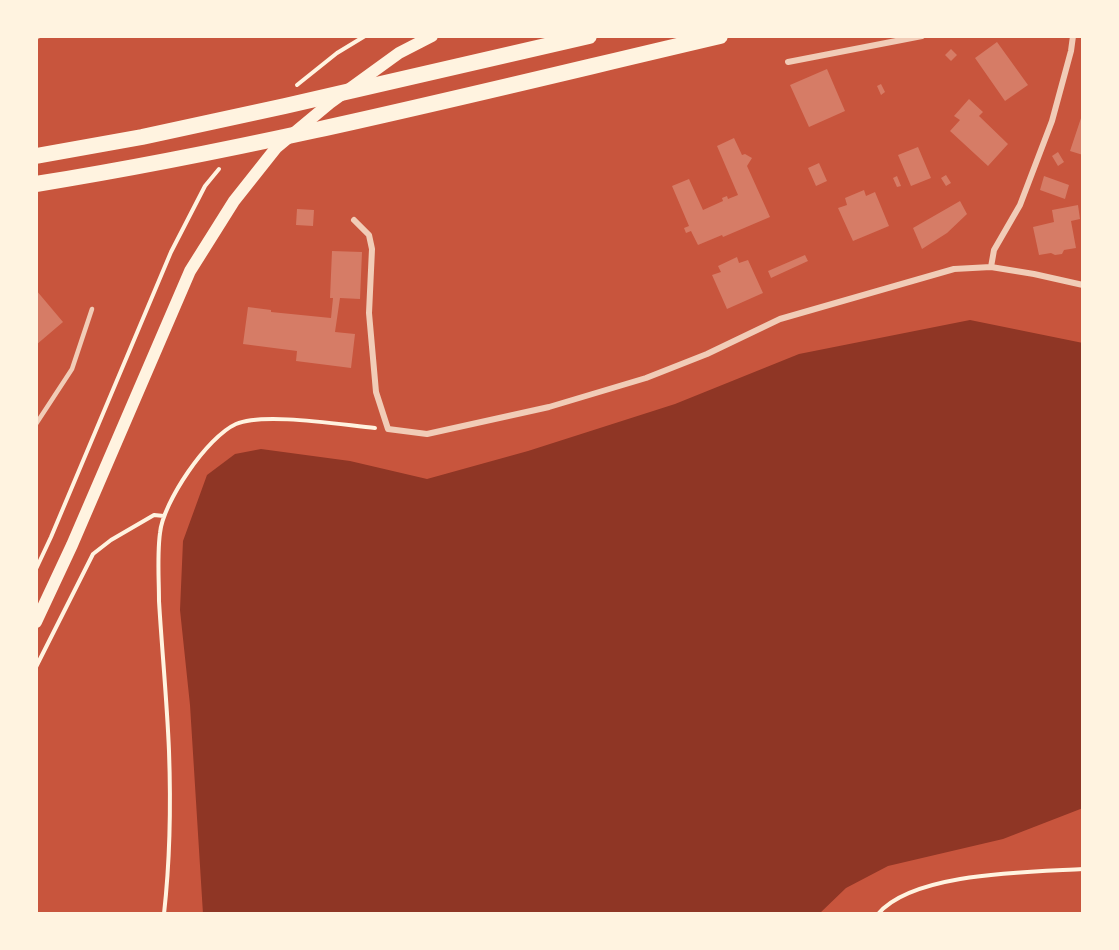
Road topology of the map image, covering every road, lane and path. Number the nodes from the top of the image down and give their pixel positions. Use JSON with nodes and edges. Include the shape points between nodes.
{"nodes":[{"id":1,"x":432,"y":36,"type":"edge"},
{"id":2,"x":589,"y":36,"type":"edge"},
{"id":3,"x":720,"y":36,"type":"edge"},
{"id":4,"x":922,"y":36,"type":"edge"},
{"id":5,"x":1073,"y":36,"type":"edge"},
{"id":6,"x":788,"y":62,"type":"dead end"},
{"id":7,"x":36,"y":156,"type":"edge"},
{"id":8,"x":36,"y":184,"type":"edge"},
{"id":9,"x":354,"y":220,"type":"dead end"},
{"id":10,"x":991,"y":267,"type":"junction"},
{"id":11,"x":1083,"y":285,"type":"edge"},
{"id":12,"x":92,"y":309,"type":"dead end"},
{"id":13,"x":36,"y":424,"type":"edge"},
{"id":14,"x":388,"y":429,"type":"junction"},
{"id":15,"x":164,"y":516,"type":"junction"},
{"id":16,"x":36,"y":622,"type":"edge"},
{"id":17,"x":36,"y":667,"type":"edge"},
{"id":18,"x":1083,"y":869,"type":"edge"},
{"id":19,"x":164,"y":914,"type":"edge"},
{"id":20,"x":878,"y":914,"type":"edge"}],
"edges":[{"from":1,"to":16,"type":"main road","via":[[399,53],[330,103],[276,148],[234,201],[190,271]]},
{"from":2,"to":7,"type":"highway","via":[[153,135]]},
{"from":3,"to":8,"type":"highway","via":[[281,138]]},
{"from":4,"to":6,"type":"street"},
{"from":5,"to":10,"type":"street","via":[[1052,121],[1020,205],[994,250]]},
{"from":9,"to":14,"type":"street","via":[[369,235],[372,249],[369,313],[376,392]]},
{"from":10,"to":11,"type":"street"},
{"from":10,"to":14,"type":"street","via":[[954,269],[780,319],[646,378],[549,407],[427,434]]},
{"from":12,"to":13,"type":"lane","via":[[72,369]]},
{"from":14,"to":15,"type":"path","via":[[267,418],[237,423],[219,434],[197,460],[167,504]]},
{"from":15,"to":17,"type":"path","via":[[154,515],[93,554]]},
{"from":15,"to":19,"type":"path","via":[[159,580],[169,751]]},
{"from":18,"to":20,"type":"path","via":[[931,885],[906,893]]}]}
